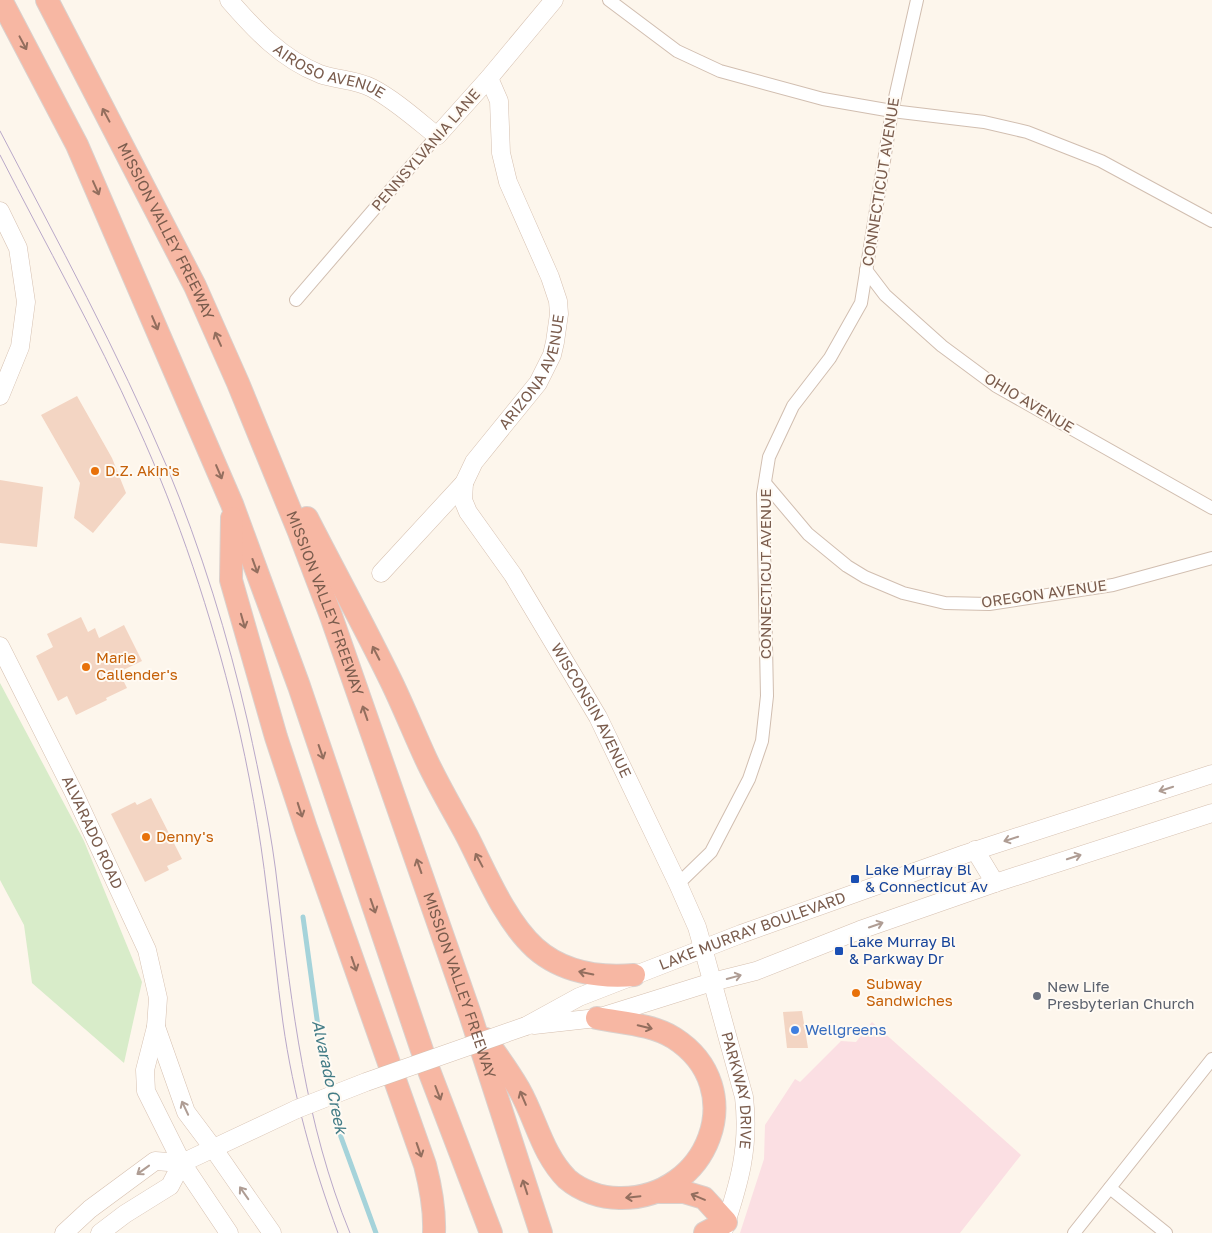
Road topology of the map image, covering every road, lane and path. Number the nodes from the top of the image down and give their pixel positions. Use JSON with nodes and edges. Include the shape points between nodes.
{"nodes":[{"id":1,"x":0,"y":0,"type":"edge"},
{"id":2,"x":47,"y":0,"type":"edge"},
{"id":3,"x":229,"y":0,"type":"edge"},
{"id":4,"x":554,"y":0,"type":"edge"},
{"id":5,"x":609,"y":0,"type":"edge"},
{"id":6,"x":917,"y":0,"type":"edge"},
{"id":7,"x":489,"y":78,"type":"junction"},
{"id":8,"x":892,"y":111,"type":"junction"},
{"id":9,"x":437,"y":136,"type":"junction"},
{"id":10,"x":0,"y":211,"type":"edge"},
{"id":11,"x":1212,"y":221,"type":"edge"},
{"id":12,"x":866,"y":270,"type":"junction"},
{"id":13,"x":296,"y":300,"type":"dead end"},
{"id":14,"x":238,"y":383,"type":"junction"},
{"id":15,"x":0,"y":396,"type":"edge"},
{"id":16,"x":464,"y":483,"type":"junction"},
{"id":17,"x":765,"y":483,"type":"junction"},
{"id":18,"x":232,"y":504,"type":"junction"},
{"id":19,"x":1212,"y":508,"type":"edge"},
{"id":20,"x":1212,"y":558,"type":"edge"},
{"id":21,"x":381,"y":573,"type":"dead end"},
{"id":22,"x":0,"y":646,"type":"edge"},
{"id":23,"x":1212,"y":774,"type":"edge"},
{"id":24,"x":1212,"y":812,"type":"edge"},
{"id":25,"x":975,"y":850,"type":"junction"},
{"id":26,"x":995,"y":883,"type":"junction"},
{"id":27,"x":678,"y":884,"type":"junction"},
{"id":28,"x":703,"y":948,"type":"junction"},
{"id":29,"x":634,"y":975,"type":"junction"},
{"id":30,"x":712,"y":982,"type":"junction"},
{"id":31,"x":471,"y":1017,"type":"junction"},
{"id":32,"x":597,"y":1018,"type":"junction"},
{"id":33,"x":526,"y":1026,"type":"junction"},
{"id":34,"x":156,"y":1027,"type":"junction"},
{"id":35,"x":1212,"y":1058,"type":"edge"},
{"id":36,"x":213,"y":1148,"type":"junction"},
{"id":37,"x":182,"y":1163,"type":"junction"},
{"id":38,"x":1110,"y":1188,"type":"junction"},
{"id":39,"x":660,"y":1192,"type":"junction"},
{"id":40,"x":724,"y":1228,"type":"edge"},
{"id":41,"x":64,"y":1233,"type":"edge"},
{"id":42,"x":100,"y":1233,"type":"edge"},
{"id":43,"x":229,"y":1233,"type":"edge"},
{"id":44,"x":272,"y":1233,"type":"edge"},
{"id":45,"x":434,"y":1233,"type":"edge"},
{"id":46,"x":492,"y":1233,"type":"edge"},
{"id":47,"x":540,"y":1233,"type":"edge"},
{"id":48,"x":705,"y":1233,"type":"edge"},
{"id":49,"x":1074,"y":1233,"type":"edge"},
{"id":50,"x":1166,"y":1233,"type":"edge"}],
"edges":[{"from":1,"to":18,"type":"highway","one_way":true,"via":[[77,145]]},
{"from":14,"to":2,"type":"highway","name":"MISSION VALLEY FREEWAY","one_way":true,"via":[[195,286]]},
{"from":3,"to":9,"type":"main road","name":"AIROSO AVENUE","via":[[255,30],[287,57],[321,74],[371,87]]},
{"from":4,"to":7,"type":"main road","name":"PENNSYLVANIA LANE"},
{"from":5,"to":8,"type":"street","via":[[677,50],[720,71],[823,99]]},
{"from":6,"to":8,"type":"street","name":"CONNECTICUT AVENUE"},
{"from":7,"to":9,"type":"main road","name":"PENNSYLVANIA LANE"},
{"from":7,"to":16,"type":"main road","name":"ARIZONA AVENUE","via":[[499,101],[501,153],[508,182],[552,283],[559,314],[552,355],[538,383],[474,462]]},
{"from":8,"to":11,"type":"street","via":[[984,122],[1026,132],[1101,161]]},
{"from":8,"to":12,"type":"street","name":"CONNECTICUT AVENUE"},
{"from":9,"to":13,"type":"street","name":"PENNSYLVANIA LANE"},
{"from":10,"to":15,"type":"main road","via":[[18,248],[26,302],[20,347]]},
{"from":12,"to":17,"type":"street","name":"CONNECTICUT AVENUE","via":[[861,303],[830,358],[793,406],[769,457]]},
{"from":12,"to":19,"type":"street","name":"OHIO AVENUE","via":[[885,295],[917,324],[996,386]]},
{"from":29,"to":14,"type":"highway","one_way":true,"via":[[574,970],[553,961],[520,933],[427,760],[392,684]]},
{"from":31,"to":14,"type":"highway","name":"MISSION VALLEY FREEWAY","one_way":true,"via":[[331,616]]},
{"from":16,"to":21,"type":"main road","name":"ARIZONA AVENUE"},
{"from":16,"to":27,"type":"main road","name":"WISCONSIN AVENUE","via":[[463,500],[468,512],[513,575],[598,717]]},
{"from":17,"to":20,"type":"street","name":"OREGON AVENUE","via":[[808,534],[847,566],[890,588],[938,602],[989,604],[1113,585]]},
{"from":17,"to":27,"type":"street","name":"CONNECTICUT AVENUE","via":[[767,696],[762,741],[749,779],[711,852]]},
{"from":18,"to":45,"type":"highway","one_way":true,"via":[[231,580],[300,810],[425,1165],[432,1190]]},
{"from":18,"to":46,"type":"highway","one_way":true,"via":[[299,686],[428,1068]]},
{"from":22,"to":34,"type":"main road","name":"ALVARADO ROAD","via":[[74,793],[147,950],[158,998]]},
{"from":23,"to":25,"type":"main road","name":"LAKE MURRAY BOULEVARD","one_way":true},
{"from":26,"to":24,"type":"main road","name":"LAKE MURRAY BOULEVARD","one_way":true},
{"from":25,"to":26,"type":"main road"},
{"from":25,"to":28,"type":"main road","name":"LAKE MURRAY BOULEVARD"},
{"from":30,"to":26,"type":"main road","name":"LAKE MURRAY BOULEVARD","one_way":true,"via":[[756,971],[860,930]]},
{"from":27,"to":28,"type":"main road","name":"WISCONSIN AVENUE"},
{"from":28,"to":29,"type":"main road","name":"LAKE MURRAY BOULEVARD"},
{"from":28,"to":30,"type":"main road","name":"PARKWAY DRIVE"},
{"from":29,"to":33,"type":"main road","name":"LAKE MURRAY BOULEVARD","via":[[579,997]]},
{"from":30,"to":32,"type":"main road","name":"LAKE MURRAY BOULEVARD"},
{"from":30,"to":40,"type":"main road","name":"PARKWAY DRIVE","via":[[744,1097],[747,1122],[742,1168]]},
{"from":39,"to":31,"type":"highway","one_way":true,"via":[[609,1198],[594,1194],[568,1179],[551,1159],[519,1090]]},
{"from":47,"to":31,"type":"highway","name":"MISSION VALLEY FREEWAY","one_way":true},
{"from":32,"to":33,"type":"main road","name":"LAKE MURRAY BOULEVARD"},
{"from":32,"to":39,"type":"highway","one_way":true,"via":[[657,1030],[673,1038],[697,1059],[706,1072],[715,1112],[709,1139],[693,1167]]},
{"from":33,"to":36,"type":"main road","name":"LAKE MURRAY BOULEVARD","bridge":true,"via":[[366,1082],[297,1109]]},
{"from":36,"to":34,"type":"main road","name":"ALVARADO ROAD","one_way":true,"via":[[186,1112]]},
{"from":34,"to":37,"type":"main road","name":"ALVARADO ROAD","via":[[145,1070],[146,1091]]},
{"from":35,"to":38,"type":"street"},
{"from":36,"to":37,"type":"main road","name":"LAKE MURRAY BOULEVARD"},
{"from":44,"to":36,"type":"main road","name":"ALVARADO ROAD","one_way":true},
{"from":37,"to":41,"type":"main road","one_way":true,"via":[[155,1160]]},
{"from":37,"to":42,"type":"main road","via":[[170,1186]]},
{"from":37,"to":43,"type":"main road","name":"ALVARADO ROAD"},
{"from":38,"to":49,"type":"street"},
{"from":38,"to":50,"type":"street"},
{"from":40,"to":39,"type":"highway","one_way":true,"via":[[704,1198],[684,1192]]},
{"from":40,"to":48,"type":"highway"}]}
